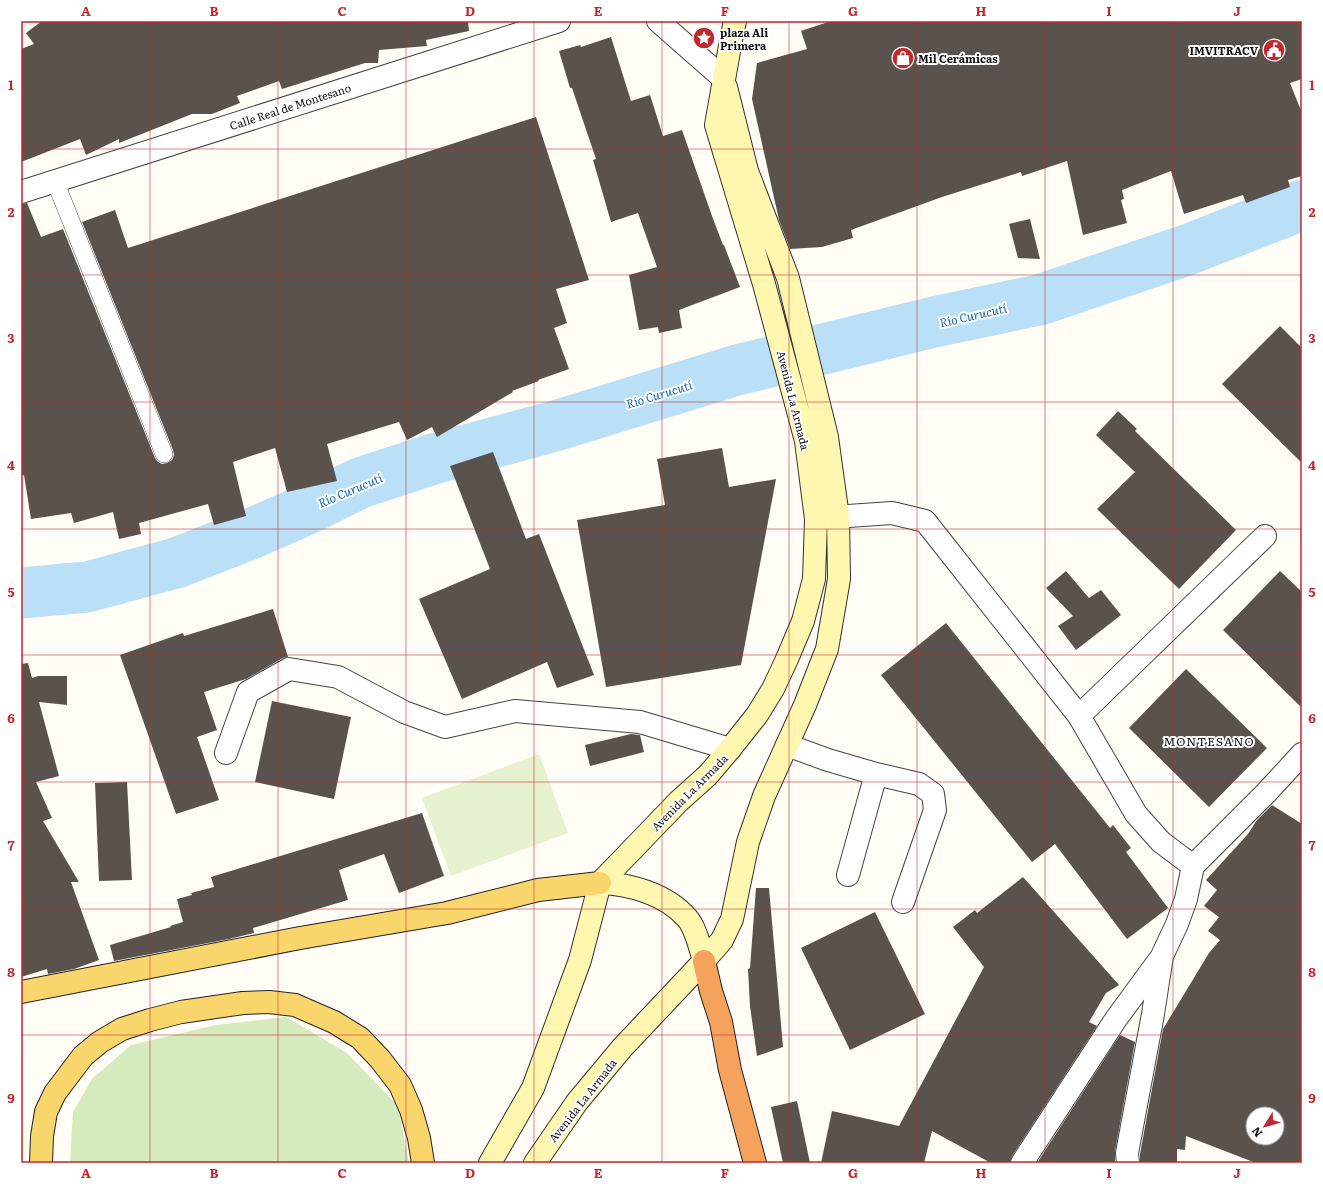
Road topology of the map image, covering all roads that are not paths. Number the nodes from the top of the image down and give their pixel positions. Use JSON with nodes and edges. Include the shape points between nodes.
{"nodes":[{"id":1,"x":559,"y":21,"type":"edge"},
{"id":2,"x":658,"y":21,"type":"edge"},
{"id":3,"x":735,"y":21,"type":"edge"},
{"id":4,"x":724,"y":78,"type":"junction"},
{"id":5,"x":55,"y":181,"type":"junction"},
{"id":6,"x":21,"y":192,"type":"edge"},
{"id":7,"x":164,"y":454,"type":"dead end"},
{"id":8,"x":838,"y":517,"type":"junction"},
{"id":9,"x":816,"y":519,"type":"junction"},
{"id":10,"x":1265,"y":536,"type":"dead end"},
{"id":11,"x":1079,"y":716,"type":"junction"},
{"id":12,"x":787,"y":745,"type":"junction"},
{"id":13,"x":730,"y":749,"type":"junction"},
{"id":14,"x":226,"y":753,"type":"dead end"},
{"id":15,"x":1302,"y":754,"type":"edge"},
{"id":16,"x":876,"y":774,"type":"junction"},
{"id":17,"x":1193,"y":866,"type":"junction"},
{"id":18,"x":848,"y":875,"type":"dead end"},
{"id":19,"x":600,"y":883,"type":"junction"},
{"id":20,"x":902,"y":902,"type":"dead end"},
{"id":21,"x":1162,"y":956,"type":"junction"},
{"id":22,"x":704,"y":961,"type":"junction"},
{"id":23,"x":21,"y":992,"type":"edge"},
{"id":24,"x":41,"y":1163,"type":"edge"},
{"id":25,"x":423,"y":1163,"type":"edge"},
{"id":26,"x":490,"y":1163,"type":"edge"},
{"id":27,"x":534,"y":1163,"type":"edge"},
{"id":28,"x":755,"y":1163,"type":"edge"},
{"id":29,"x":1022,"y":1163,"type":"edge"},
{"id":30,"x":1128,"y":1163,"type":"edge"}],
"edges":[{"from":1,"to":5,"type":"street","name":"Calle Real de Montesano"},
{"from":2,"to":4,"type":"street"},
{"from":3,"to":4,"type":"main road","name":"Avenida La Armada"},
{"from":4,"to":8,"type":"main road","name":"Avenida La Armada","via":[[747,171],[788,278],[828,437]]},
{"from":4,"to":9,"type":"main road","name":"Avenida La Armada","via":[[716,125],[764,284],[806,441]]},
{"from":5,"to":6,"type":"street","name":"Calle Real de Montesano"},
{"from":5,"to":7,"type":"lane"},
{"from":8,"to":9,"type":"street"},
{"from":8,"to":11,"type":"street","via":[[892,513],[925,521]]},
{"from":8,"to":12,"type":"main road","name":"Avenida La Armada","via":[[839,579],[827,649]]},
{"from":9,"to":13,"type":"main road","name":"Avenida La Armada","via":[[814,580],[803,621],[773,689]]},
{"from":10,"to":11,"type":"street"},
{"from":11,"to":17,"type":"street","via":[[1136,814],[1161,842]]},
{"from":12,"to":16,"type":"street"},
{"from":12,"to":22,"type":"main road","name":"Avenida La Armada","via":[[764,796],[748,842],[732,919],[722,940]]},
{"from":13,"to":14,"type":"street","via":[[640,722],[515,711],[445,727],[404,712],[338,678],[289,669],[248,692]]},
{"from":13,"to":19,"type":"main road","name":"Avenida La Armada","via":[[708,775],[679,801]]},
{"from":15,"to":17,"type":"street","via":[[1266,794]]},
{"from":16,"to":18,"type":"street"},
{"from":16,"to":20,"type":"street","via":[[919,784],[933,794],[935,810]]},
{"from":17,"to":21,"type":"street","via":[[1186,899]]},
{"from":19,"to":22,"type":"main road","via":[[638,889],[671,903],[688,919]]},
{"from":19,"to":23,"type":"main road","via":[[538,890],[446,913],[300,938]]},
{"from":19,"to":26,"type":"main road","name":"Avenida La Armada","via":[[580,960],[535,1081]]},
{"from":21,"to":29,"type":"street","via":[[1116,1019]]},
{"from":21,"to":30,"type":"street","via":[[1127,1153]]},
{"from":22,"to":27,"type":"main road","name":"Avenida La Armada","via":[[622,1048],[577,1102]]},
{"from":22,"to":28,"type":"highway","via":[[722,1022],[730,1070]]},
{"from":24,"to":25,"type":"main road","via":[[46,1112],[55,1093],[83,1056],[100,1042],[122,1029],[181,1012],[269,1002],[295,1005],[334,1022],[360,1038],[400,1085],[413,1117]]}]}
